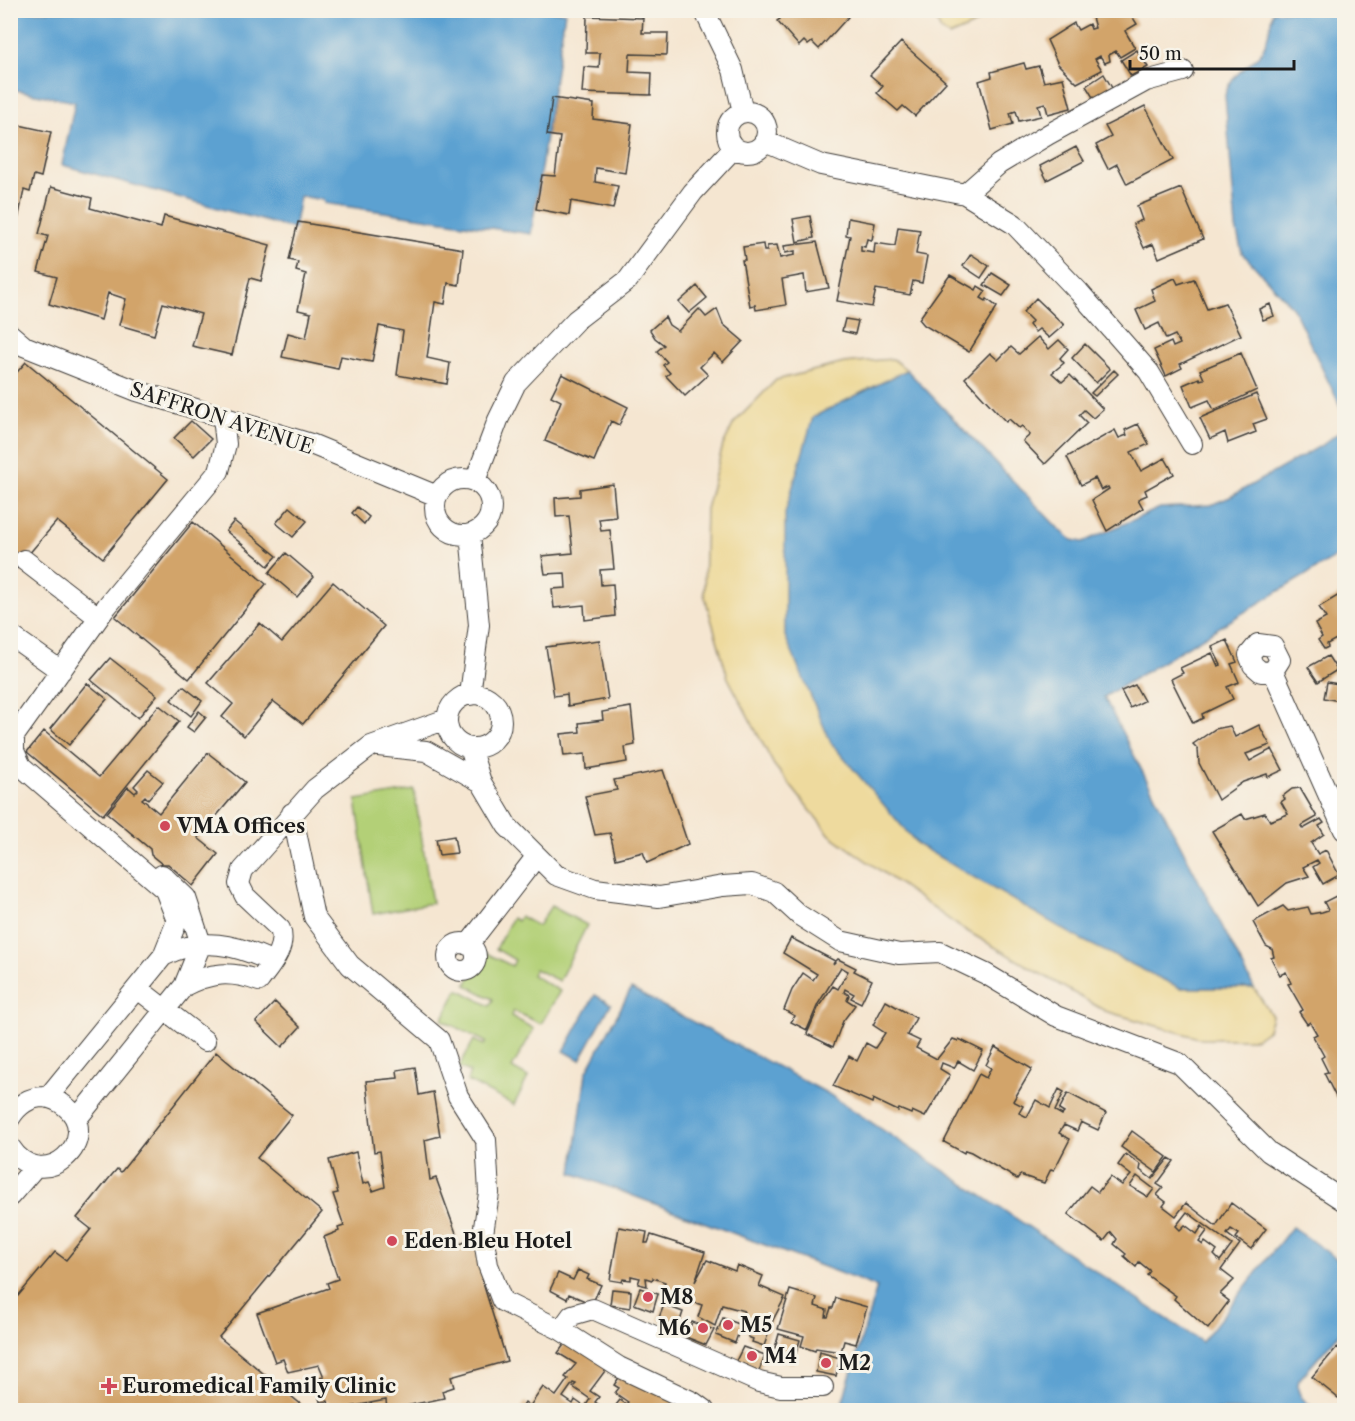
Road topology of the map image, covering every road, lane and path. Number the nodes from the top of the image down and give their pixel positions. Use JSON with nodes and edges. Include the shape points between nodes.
{"nodes":[{"id":1,"x":704,"y":10,"type":"edge"},
{"id":2,"x":1183,"y":71,"type":"dead end"},
{"id":3,"x":743,"y":112,"type":"junction"},
{"id":4,"x":765,"y":141,"type":"junction"},
{"id":5,"x":734,"y":148,"type":"junction"},
{"id":6,"x":965,"y":194,"type":"junction"},
{"id":7,"x":10,"y":334,"type":"edge"},
{"id":8,"x":223,"y":417,"type":"junction"},
{"id":9,"x":1192,"y":444,"type":"dead end"},
{"id":10,"x":476,"y":481,"type":"junction"},
{"id":11,"x":437,"y":496,"type":"junction"},
{"id":12,"x":470,"y":534,"type":"junction"},
{"id":13,"x":24,"y":560,"type":"dead end"},
{"id":14,"x":98,"y":617,"type":"junction"},
{"id":15,"x":10,"y":635,"type":"edge"},
{"id":16,"x":61,"y":671,"type":"junction"},
{"id":17,"x":1273,"y":671,"type":"dead end"},
{"id":18,"x":470,"y":694,"type":"junction"},
{"id":19,"x":447,"y":719,"type":"junction"},
{"id":20,"x":371,"y":746,"type":"junction"},
{"id":21,"x":470,"y":748,"type":"junction"},
{"id":22,"x":481,"y":782,"type":"junction"},
{"id":23,"x":74,"y":813,"type":"junction"},
{"id":24,"x":292,"y":813,"type":"junction"},
{"id":25,"x":1344,"y":830,"type":"edge"},
{"id":26,"x":536,"y":857,"type":"junction"},
{"id":27,"x":201,"y":945,"type":"junction"},
{"id":28,"x":468,"y":945,"type":"dead end"},
{"id":29,"x":163,"y":956,"type":"junction"},
{"id":30,"x":273,"y":962,"type":"junction"},
{"id":31,"x":184,"y":986,"type":"junction"},
{"id":32,"x":137,"y":988,"type":"junction"},
{"id":33,"x":164,"y":1009,"type":"junction"},
{"id":34,"x":205,"y":1041,"type":"dead end"},
{"id":35,"x":48,"y":1097,"type":"junction"},
{"id":36,"x":10,"y":1118,"type":"edge"},
{"id":37,"x":76,"y":1120,"type":"junction"},
{"id":38,"x":10,"y":1147,"type":"edge"},
{"id":39,"x":36,"y":1166,"type":"junction"},
{"id":40,"x":10,"y":1196,"type":"edge"},
{"id":41,"x":1344,"y":1201,"type":"edge"},
{"id":42,"x":561,"y":1330,"type":"junction"},
{"id":43,"x":823,"y":1387,"type":"dead end"},
{"id":44,"x":704,"y":1410,"type":"edge"}],
"edges":[{"from":1,"to":3,"type":"street","via":[[733,70]]},
{"from":2,"to":6,"type":"street","via":[[1146,81],[1049,134],[999,164]]},
{"from":3,"to":4,"type":"street","via":[[761,117],[767,129]]},
{"from":3,"to":5,"type":"street","via":[[732,119],[726,131]]},
{"from":4,"to":5,"type":"street","via":[[751,152]]},
{"from":4,"to":6,"type":"street","via":[[821,165]]},
{"from":5,"to":10,"type":"street","via":[[693,192],[628,280],[576,320],[516,383]]},
{"from":6,"to":9,"type":"street","via":[[1014,224],[1079,292],[1149,372]]},
{"from":7,"to":8,"type":"street","name":"SAFFRON AVENUE","via":[[24,346],[137,392]]},
{"from":8,"to":11,"type":"street","name":"SAFFRON AVENUE","via":[[311,444]]},
{"from":8,"to":14,"type":"street","via":[[226,444],[219,471]]},
{"from":10,"to":11,"type":"street","via":[[450,482]]},
{"from":10,"to":12,"type":"street","via":[[490,495],[492,505],[486,524]]},
{"from":11,"to":12,"type":"street","via":[[436,513],[445,528],[461,535]]},
{"from":12,"to":18,"type":"street","via":[[479,625]]},
{"from":13,"to":14,"type":"street"},
{"from":14,"to":16,"type":"street"},
{"from":15,"to":16,"type":"street"},
{"from":16,"to":23,"type":"street","via":[[21,724],[14,736],[14,751],[21,766]]},
{"from":17,"to":25,"type":"street"},
{"from":18,"to":19,"type":"street","via":[[454,703]]},
{"from":18,"to":21,"type":"street","via":[[487,698],[501,720],[495,737],[480,747]]},
{"from":19,"to":20,"type":"street"},
{"from":19,"to":21,"type":"street","via":[[451,735]]},
{"from":20,"to":22,"type":"street","via":[[426,751]]},
{"from":20,"to":24,"type":"street","via":[[315,789]]},
{"from":21,"to":22,"type":"street"},
{"from":22,"to":26,"type":"street","via":[[507,826]]},
{"from":23,"to":27,"type":"street","via":[[148,861],[186,898]]},
{"from":23,"to":29,"type":"street","via":[[165,890],[177,921]]},
{"from":24,"to":30,"type":"street","via":[[243,870],[239,884],[245,896],[280,929],[282,945]]},
{"from":24,"to":42,"type":"street","via":[[314,917],[350,965],[438,1040],[458,1096],[486,1140],[489,1193],[483,1234],[488,1265],[502,1301]]},
{"from":26,"to":28,"type":"street"},
{"from":26,"to":41,"type":"street","via":[[556,875],[596,889],[659,897],[752,884],[774,892],[799,915],[840,940],[899,954],[940,952],[1056,1016],[1179,1063],[1269,1152]]},
{"from":27,"to":29,"type":"street"},
{"from":27,"to":30,"type":"street","via":[[242,948]]},
{"from":27,"to":31,"type":"street"},
{"from":29,"to":32,"type":"street"},
{"from":30,"to":31,"type":"street","via":[[259,981],[221,973]]},
{"from":31,"to":33,"type":"street"},
{"from":32,"to":33,"type":"street"},
{"from":32,"to":35,"type":"street"},
{"from":33,"to":34,"type":"street"},
{"from":33,"to":37,"type":"street"},
{"from":35,"to":36,"type":"street","via":[[24,1102]]},
{"from":35,"to":37,"type":"street","via":[[69,1109]]},
{"from":37,"to":39,"type":"street","via":[[75,1146],[66,1159],[51,1166]]},
{"from":38,"to":39,"type":"street","via":[[24,1162]]},
{"from":39,"to":40,"type":"street"},
{"from":42,"to":43,"type":"street","via":[[572,1315],[593,1310],[759,1382],[781,1387]]},
{"from":42,"to":44,"type":"street","via":[[619,1367]]}]}
